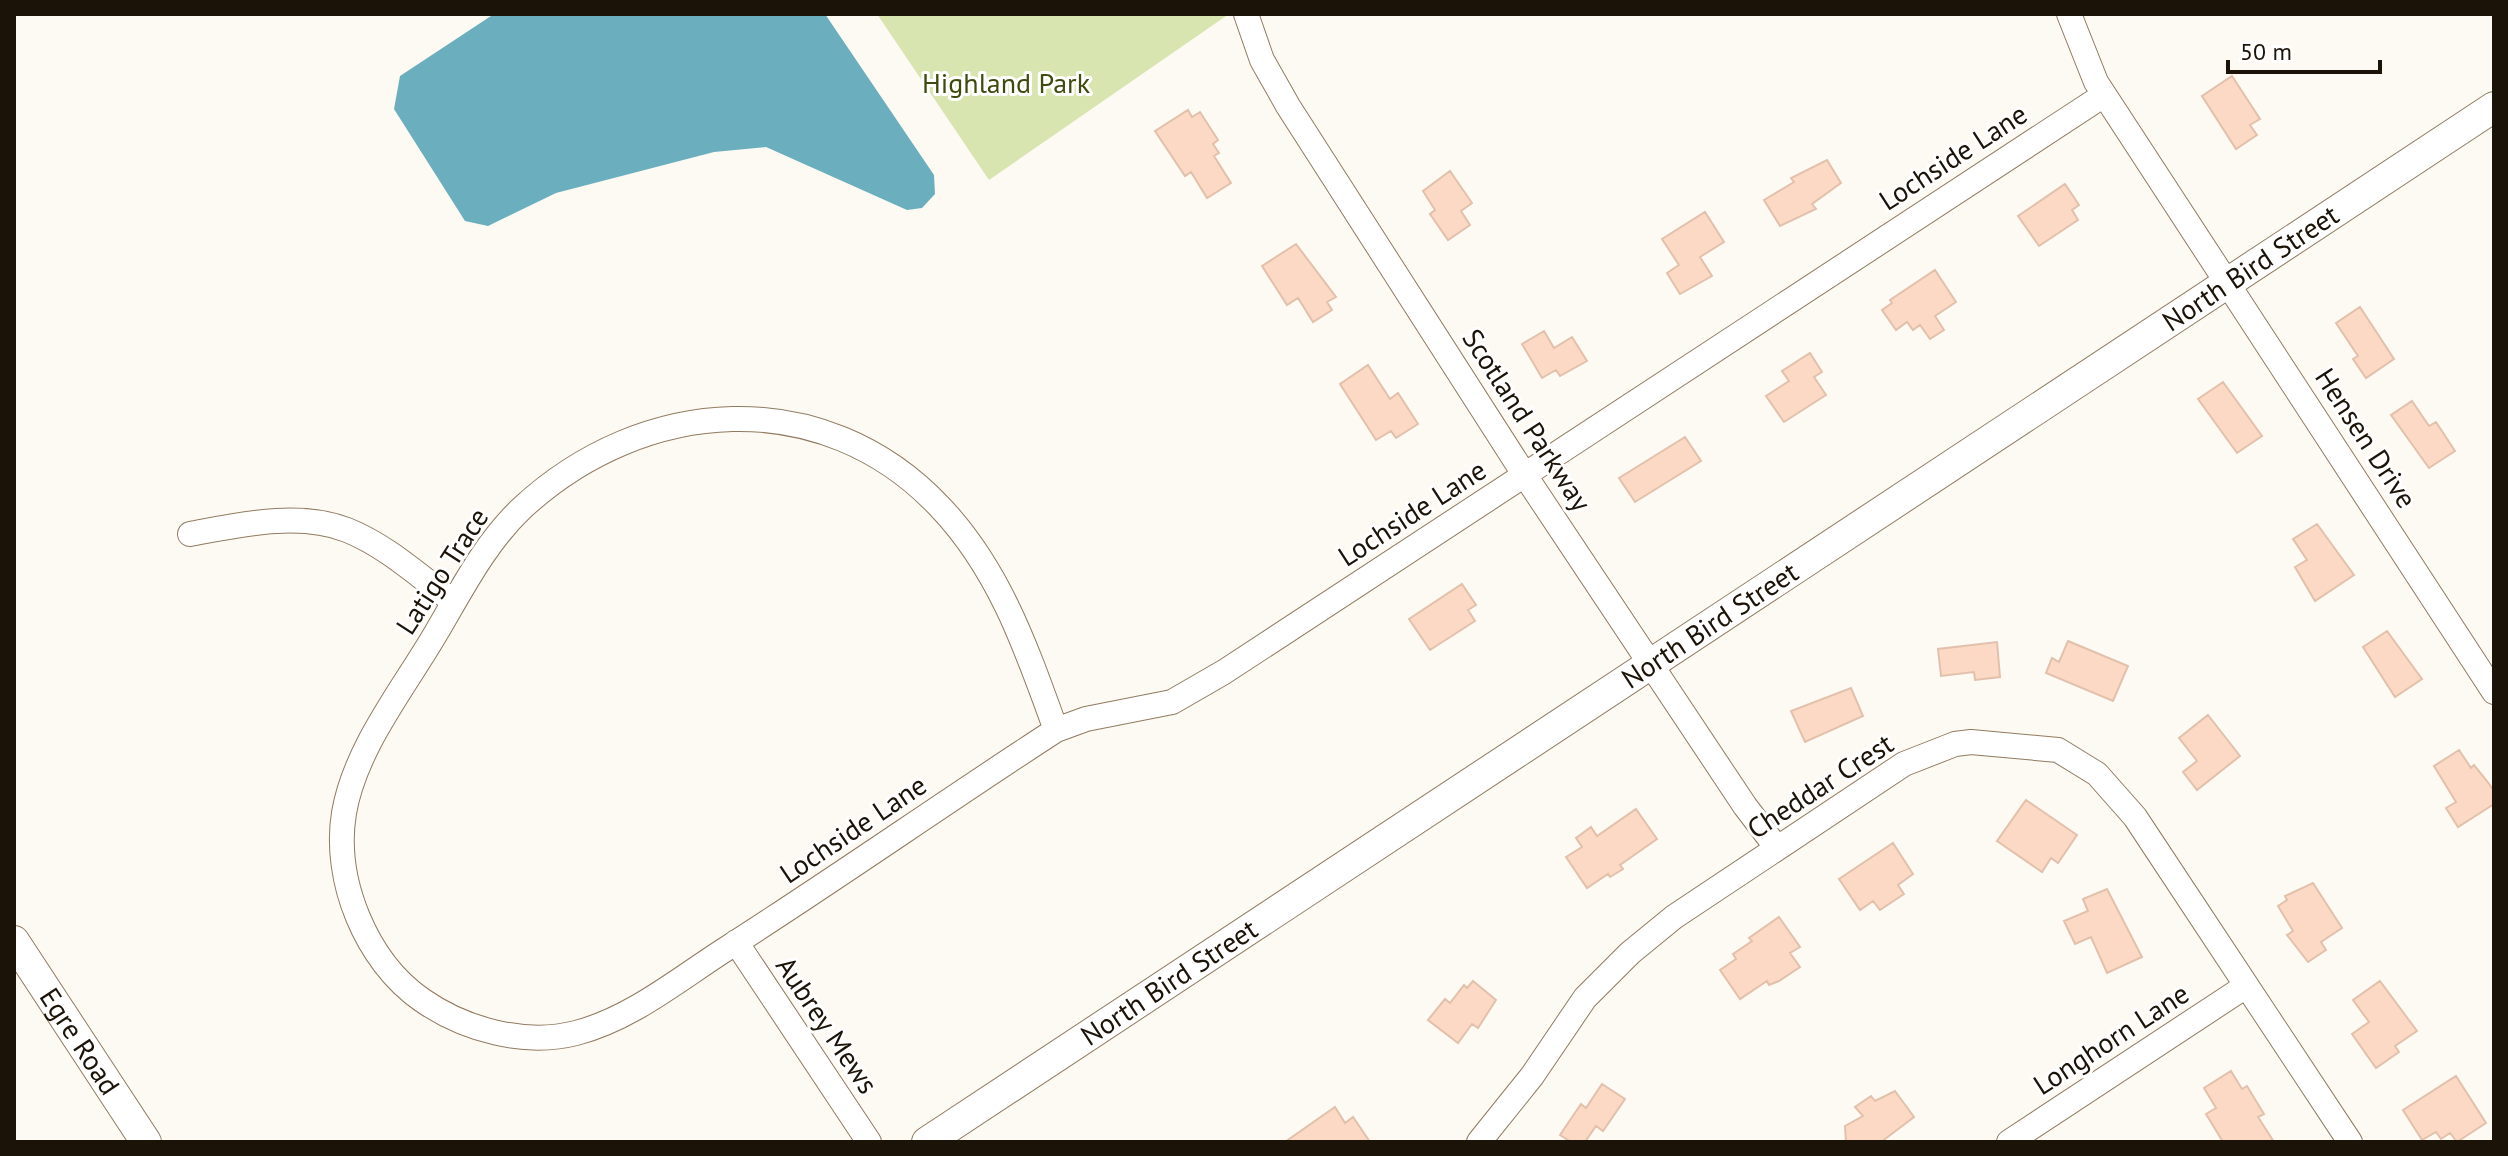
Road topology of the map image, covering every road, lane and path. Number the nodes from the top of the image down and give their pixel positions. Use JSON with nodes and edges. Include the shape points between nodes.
{"nodes":[{"id":1,"x":1246,"y":14,"type":"edge"},
{"id":2,"x":2069,"y":14,"type":"edge"},
{"id":3,"x":2104,"y":95,"type":"junction"},
{"id":4,"x":2494,"y":107,"type":"edge"},
{"id":5,"x":2228,"y":282,"type":"junction"},
{"id":6,"x":1524,"y":474,"type":"junction"},
{"id":7,"x":190,"y":534,"type":"dead end"},
{"id":8,"x":454,"y":602,"type":"junction"},
{"id":9,"x":1650,"y":665,"type":"junction"},
{"id":10,"x":2494,"y":692,"type":"edge"},
{"id":11,"x":1056,"y":730,"type":"junction"},
{"id":12,"x":1777,"y":848,"type":"junction"},
{"id":13,"x":14,"y":941,"type":"edge"},
{"id":14,"x":736,"y":942,"type":"junction"},
{"id":15,"x":2246,"y":986,"type":"junction"},
{"id":16,"x":146,"y":1142,"type":"edge"},
{"id":17,"x":869,"y":1142,"type":"edge"},
{"id":18,"x":927,"y":1142,"type":"edge"},
{"id":19,"x":1479,"y":1142,"type":"edge"},
{"id":20,"x":2009,"y":1142,"type":"edge"},
{"id":21,"x":2350,"y":1142,"type":"edge"}],
"edges":[{"from":1,"to":6,"type":"street","name":"Scotland Parkway","via":[[1262,60],[1288,106]]},
{"from":2,"to":3,"type":"street","name":"Hensen Drive"},
{"from":3,"to":5,"type":"street","name":"Hensen Drive"},
{"from":3,"to":6,"type":"street","name":"Lochside Lane"},
{"from":4,"to":5,"type":"street","name":"North Bird Street"},
{"from":5,"to":9,"type":"street","name":"North Bird Street"},
{"from":5,"to":10,"type":"street","name":"Hensen Drive"},
{"from":6,"to":9,"type":"street","name":"Scotland Parkway"},
{"from":6,"to":11,"type":"street","name":"Lochside Lane","via":[[1172,702]]},
{"from":7,"to":8,"type":"street","via":[[254,523],[303,522],[345,529],[383,549]]},
{"from":8,"to":11,"type":"street","name":"Latigo Trace","via":[[482,554],[519,511],[593,458],[645,433],[684,422],[788,421],[869,453],[918,485],[943,509],[984,564],[1018,625]]},
{"from":8,"to":14,"type":"street","name":"Latigo Trace","via":[[363,757],[344,815],[345,882],[369,937],[395,974],[410,992],[460,1023],[549,1038],[607,1022]]},
{"from":9,"to":12,"type":"street","name":"Scotland Parkway"},
{"from":9,"to":18,"type":"street","name":"North Bird Street"},
{"from":11,"to":14,"type":"street","name":"Lochside Lane"},
{"from":12,"to":15,"type":"street","name":"Cheddar Crest","via":[[1904,764],[1955,744],[1995,742],[2058,750],[2097,774],[2135,817]]},
{"from":12,"to":19,"type":"street","name":"Cheddar Crest","via":[[1630,953],[1585,998]]},
{"from":13,"to":16,"type":"street","name":"Egre Road"},
{"from":14,"to":17,"type":"street","name":"Aubrey Mews"},
{"from":15,"to":20,"type":"street","name":"Longhorn Lane"},
{"from":15,"to":21,"type":"street","name":"Cheddar Crest"}]}
